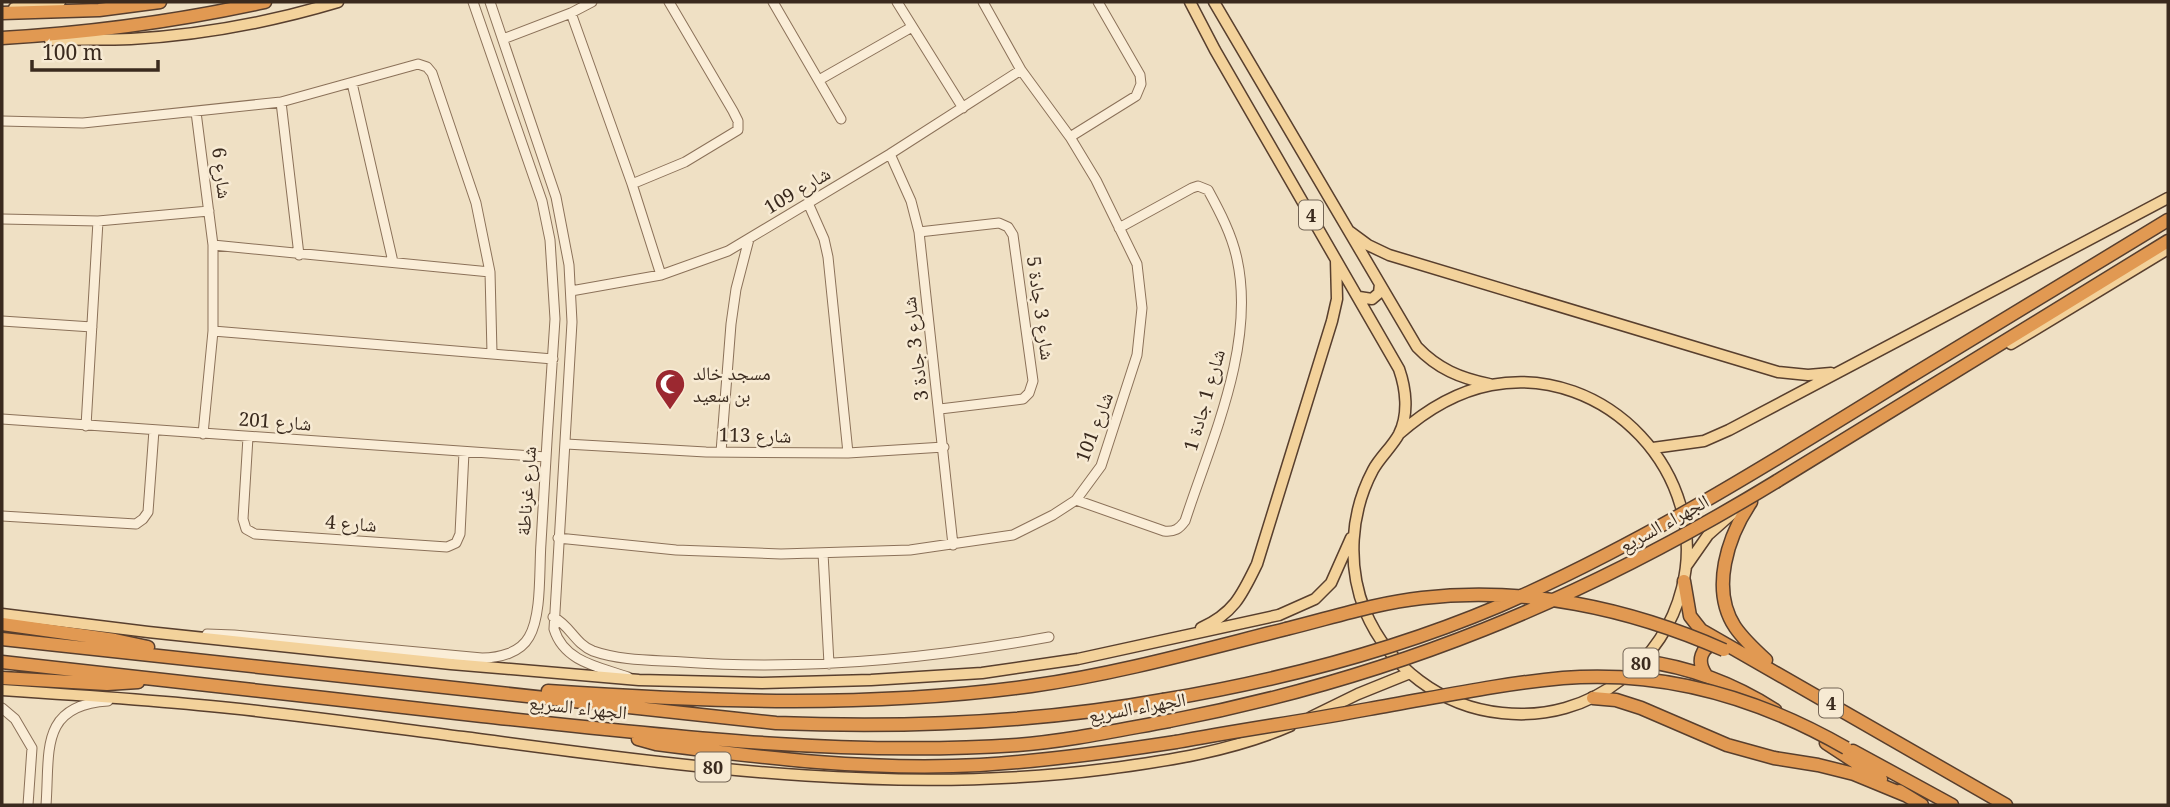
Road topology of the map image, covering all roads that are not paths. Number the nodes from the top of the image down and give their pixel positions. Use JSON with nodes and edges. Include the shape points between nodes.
{"nodes":[{"id":1,"x":60,"y":2,"type":"edge"},
{"id":2,"x":160,"y":2,"type":"edge"},
{"id":3,"x":265,"y":2,"type":"edge"},
{"id":4,"x":338,"y":2,"type":"edge"},
{"id":5,"x":473,"y":2,"type":"edge"},
{"id":6,"x":490,"y":2,"type":"edge"},
{"id":7,"x":592,"y":2,"type":"edge"},
{"id":8,"x":669,"y":2,"type":"edge"},
{"id":9,"x":773,"y":2,"type":"edge"},
{"id":10,"x":897,"y":2,"type":"edge"},
{"id":11,"x":983,"y":2,"type":"edge"},
{"id":12,"x":1098,"y":2,"type":"edge"},
{"id":13,"x":1190,"y":2,"type":"edge"},
{"id":14,"x":1214,"y":2,"type":"edge"},
{"id":15,"x":2,"y":11,"type":"edge"},
{"id":16,"x":571,"y":13,"type":"junction"},
{"id":17,"x":912,"y":27,"type":"junction"},
{"id":18,"x":2,"y":39,"type":"edge"},
{"id":19,"x":503,"y":39,"type":"junction"},
{"id":20,"x":1021,"y":71,"type":"junction"},
{"id":21,"x":818,"y":80,"type":"junction"},
{"id":22,"x":352,"y":83,"type":"junction"},
{"id":23,"x":281,"y":102,"type":"junction"},
{"id":24,"x":963,"y":108,"type":"junction"},
{"id":25,"x":197,"y":112,"type":"junction"},
{"id":26,"x":841,"y":119,"type":"dead end"},
{"id":27,"x":2,"y":121,"type":"edge"},
{"id":28,"x":1070,"y":137,"type":"junction"},
{"id":29,"x":890,"y":154,"type":"junction"},
{"id":30,"x":632,"y":184,"type":"junction"},
{"id":31,"x":2168,"y":198,"type":"edge"},
{"id":32,"x":808,"y":203,"type":"junction"},
{"id":33,"x":209,"y":211,"type":"junction"},
{"id":34,"x":561,"y":216,"type":"junction"},
{"id":35,"x":2,"y":219,"type":"edge"},
{"id":36,"x":546,"y":219,"type":"junction"},
{"id":37,"x":2168,"y":220,"type":"edge"},
{"id":38,"x":98,"y":221,"type":"junction"},
{"id":39,"x":1119,"y":228,"type":"junction"},
{"id":40,"x":1349,"y":231,"type":"junction"},
{"id":41,"x":919,"y":232,"type":"junction"},
{"id":42,"x":749,"y":239,"type":"junction"},
{"id":43,"x":550,"y":240,"type":"junction"},
{"id":44,"x":566,"y":240,"type":"junction"},
{"id":45,"x":2168,"y":241,"type":"edge"},
{"id":46,"x":213,"y":245,"type":"junction"},
{"id":47,"x":2168,"y":249,"type":"edge"},
{"id":48,"x":299,"y":255,"type":"junction"},
{"id":49,"x":1336,"y":257,"type":"junction"},
{"id":50,"x":393,"y":262,"type":"junction"},
{"id":51,"x":490,"y":272,"type":"junction"},
{"id":52,"x":661,"y":275,"type":"junction"},
{"id":53,"x":1380,"y":284,"type":"junction"},
{"id":54,"x":571,"y":291,"type":"junction"},
{"id":55,"x":1359,"y":297,"type":"junction"},
{"id":56,"x":2,"y":321,"type":"edge"},
{"id":57,"x":92,"y":327,"type":"junction"},
{"id":58,"x":213,"y":331,"type":"junction"},
{"id":59,"x":492,"y":353,"type":"junction"},
{"id":60,"x":552,"y":359,"type":"junction"},
{"id":61,"x":1840,"y":372,"type":"junction"},
{"id":62,"x":1491,"y":385,"type":"junction"},
{"id":63,"x":940,"y":409,"type":"junction"},
{"id":64,"x":2,"y":419,"type":"edge"},
{"id":65,"x":86,"y":425,"type":"junction"},
{"id":66,"x":154,"y":430,"type":"junction"},
{"id":67,"x":203,"y":434,"type":"junction"},
{"id":68,"x":1399,"y":434,"type":"junction"},
{"id":69,"x":248,"y":437,"type":"junction"},
{"id":70,"x":566,"y":444,"type":"junction"},
{"id":71,"x":944,"y":447,"type":"junction"},
{"id":72,"x":1653,"y":448,"type":"junction"},
{"id":73,"x":464,"y":452,"type":"junction"},
{"id":74,"x":721,"y":452,"type":"junction"},
{"id":75,"x":848,"y":453,"type":"junction"},
{"id":76,"x":546,"y":457,"type":"junction"},
{"id":77,"x":1076,"y":500,"type":"junction"},
{"id":78,"x":1751,"y":502,"type":"junction"},
{"id":79,"x":2,"y":516,"type":"edge"},
{"id":80,"x":1354,"y":532,"type":"junction"},
{"id":81,"x":558,"y":538,"type":"junction"},
{"id":82,"x":953,"y":545,"type":"junction"},
{"id":83,"x":823,"y":552,"type":"junction"},
{"id":84,"x":1685,"y":574,"type":"junction"},
{"id":85,"x":2,"y":614,"type":"edge"},
{"id":86,"x":536,"y":615,"type":"junction"},
{"id":87,"x":553,"y":617,"type":"junction"},
{"id":88,"x":2,"y":624,"type":"edge"},
{"id":89,"x":181,"y":635,"type":"junction"},
{"id":90,"x":1049,"y":637,"type":"dead end"},
{"id":91,"x":1180,"y":638,"type":"junction"},
{"id":92,"x":2,"y":639,"type":"edge"},
{"id":93,"x":1724,"y":646,"type":"junction"},
{"id":94,"x":196,"y":660,"type":"junction"},
{"id":95,"x":1642,"y":661,"type":"junction"},
{"id":96,"x":2,"y":662,"type":"edge"},
{"id":97,"x":829,"y":664,"type":"junction"},
{"id":98,"x":1779,"y":672,"type":"junction"},
{"id":99,"x":1410,"y":673,"type":"junction"},
{"id":100,"x":1706,"y":675,"type":"junction"},
{"id":101,"x":2,"y":678,"type":"edge"},
{"id":102,"x":153,"y":679,"type":"junction"},
{"id":103,"x":381,"y":679,"type":"junction"},
{"id":104,"x":639,"y":680,"type":"junction"},
{"id":105,"x":2,"y":690,"type":"edge"},
{"id":106,"x":1593,"y":698,"type":"junction"},
{"id":107,"x":153,"y":700,"type":"junction"},
{"id":108,"x":2,"y":708,"type":"edge"},
{"id":109,"x":607,"y":730,"type":"junction"},
{"id":110,"x":32,"y":748,"type":"junction"},
{"id":111,"x":50,"y":749,"type":"junction"},
{"id":112,"x":1905,"y":795,"type":"junction"},
{"id":113,"x":28,"y":805,"type":"edge"},
{"id":114,"x":46,"y":805,"type":"edge"},
{"id":115,"x":1922,"y":805,"type":"edge"},
{"id":116,"x":1952,"y":805,"type":"edge"},
{"id":117,"x":1993,"y":805,"type":"edge"},
{"id":118,"x":2006,"y":805,"type":"edge"}],
"edges":[{"from":1,"to":15,"type":"main road"},
{"from":2,"to":15,"type":"highway","via":[[99,10]]},
{"from":3,"to":18,"type":"highway","via":[[162,22]]},
{"from":4,"to":18,"type":"main road","via":[[219,29],[131,39]]},
{"from":5,"to":36,"type":"street","name":"شارع غرناطة"},
{"from":6,"to":19,"type":"street","name":"شارع غرناطة"},
{"from":7,"to":16,"type":"street"},
{"from":8,"to":30,"type":"street","via":[[733,111],[738,130],[685,162]]},
{"from":9,"to":21,"type":"street"},
{"from":10,"to":17,"type":"street"},
{"from":11,"to":20,"type":"street","name":"شارع 101"},
{"from":12,"to":28,"type":"street","via":[[1140,75],[1141,85],[1136,96]]},
{"from":13,"to":49,"type":"main road","number":"4"},
{"from":14,"to":40,"type":"main road","number":"4"},
{"from":16,"to":19,"type":"street"},
{"from":16,"to":30,"type":"street"},
{"from":17,"to":21,"type":"street"},
{"from":17,"to":24,"type":"street"},
{"from":19,"to":34,"type":"street","name":"شارع غرناطة"},
{"from":20,"to":24,"type":"street","name":"شارع 109"},
{"from":20,"to":28,"type":"street","name":"شارع 101"},
{"from":21,"to":26,"type":"street"},
{"from":22,"to":23,"type":"street"},
{"from":22,"to":50,"type":"street"},
{"from":22,"to":51,"type":"street","via":[[418,64],[432,73],[476,203]]},
{"from":23,"to":25,"type":"street"},
{"from":23,"to":48,"type":"street"},
{"from":24,"to":29,"type":"street","name":"شارع 109"},
{"from":25,"to":27,"type":"street","via":[[83,123]]},
{"from":25,"to":33,"type":"street","name":"شارع 6"},
{"from":28,"to":39,"type":"street","name":"شارع 101"},
{"from":29,"to":32,"type":"street","name":"شارع 109"},
{"from":29,"to":41,"type":"street","name":"شارع 3 جادة 3"},
{"from":30,"to":52,"type":"street"},
{"from":31,"to":61,"type":"main road"},
{"from":32,"to":42,"type":"street","name":"شارع 109"},
{"from":32,"to":75,"type":"street","via":[[828,257]]},
{"from":33,"to":38,"type":"street"},
{"from":33,"to":46,"type":"street","name":"شارع 6"},
{"from":34,"to":36,"type":"street","via":[[554,221]]},
{"from":34,"to":44,"type":"street","name":"شارع غرناطة"},
{"from":35,"to":38,"type":"street"},
{"from":36,"to":43,"type":"street","name":"شارع غرناطة"},
{"from":37,"to":103,"type":"highway","name":"الجهراء السريع","bridge":true,"via":[[1650,532],[1487,610],[1268,679],[1103,710],[914,724],[832,725],[738,721]]},
{"from":38,"to":57,"type":"street"},
{"from":39,"to":77,"type":"street","name":"شارع 101","via":[[1137,264],[1142,308],[1137,355],[1101,466]]},
{"from":39,"to":77,"type":"street","name":"شارع 1 جادة 1","via":[[1192,188],[1208,190],[1237,257],[1242,300],[1236,363],[1180,528],[1164,531]]},
{"from":40,"to":53,"type":"main road","number":"4"},
{"from":40,"to":61,"type":"main road","via":[[1389,255],[1778,372]]},
{"from":41,"to":63,"type":"street","name":"شارع 3 جادة 3"},
{"from":41,"to":63,"type":"street","name":"شارع 3 جادة 5","via":[[999,223],[1010,229],[1033,381],[1023,399]]},
{"from":42,"to":52,"type":"street","name":"شارع 109","via":[[729,251]]},
{"from":42,"to":74,"type":"street","via":[[731,324]]},
{"from":43,"to":44,"type":"street","via":[[558,235]]},
{"from":43,"to":60,"type":"street","name":"شارع غرناطة","via":[[555,320]]},
{"from":44,"to":54,"type":"street","name":"شارع غرناطة"},
{"from":45,"to":109,"type":"highway","name":"الجهراء السريع","number":"80","bridge":true,"via":[[1714,519],[1577,591],[1352,677],[1259,703],[1021,744],[830,745]]},
{"from":46,"to":48,"type":"street"},
{"from":46,"to":58,"type":"street","name":"شارع 6"},
{"from":47,"to":78,"type":"main road","name":"الجهراء السريع"},
{"from":48,"to":50,"type":"street"},
{"from":49,"to":55,"type":"main road","number":"4"},
{"from":49,"to":91,"type":"main road","via":[[1338,287],[1332,321],[1257,564],[1229,612]]},
{"from":50,"to":51,"type":"street"},
{"from":51,"to":59,"type":"street"},
{"from":52,"to":54,"type":"street","name":"شارع 109"},
{"from":53,"to":55,"type":"main road","via":[[1372,299]]},
{"from":53,"to":62,"type":"main road","number":"4","via":[[1417,347],[1431,362],[1451,374]]},
{"from":54,"to":70,"type":"street","name":"شارع غرناطة"},
{"from":55,"to":68,"type":"main road","number":"4","via":[[1402,377],[1406,401]]},
{"from":56,"to":57,"type":"street"},
{"from":57,"to":65,"type":"street"},
{"from":58,"to":59,"type":"street"},
{"from":58,"to":67,"type":"street","name":"شارع 6"},
{"from":59,"to":60,"type":"street"},
{"from":60,"to":76,"type":"street","name":"شارع غرناطة"},
{"from":61,"to":72,"type":"main road","via":[[1704,441]]},
{"from":62,"to":68,"type":"main road","number":"80","via":[[1441,402]]},
{"from":62,"to":72,"type":"main road","number":"80","via":[[1537,383],[1581,394],[1620,416]]},
{"from":63,"to":71,"type":"street","name":"شارع 3 جادة 3"},
{"from":64,"to":65,"type":"street","name":"شارع 201"},
{"from":65,"to":66,"type":"street","name":"شارع 201"},
{"from":66,"to":67,"type":"street","name":"شارع 201"},
{"from":66,"to":79,"type":"street","via":[[148,512],[136,524]]},
{"from":67,"to":69,"type":"street","name":"شارع 201"},
{"from":68,"to":80,"type":"main road","number":"80","via":[[1373,470]]},
{"from":69,"to":73,"type":"street","name":"شارع 201"},
{"from":69,"to":73,"type":"street","name":"شارع 4","via":[[243,519],[246,529],[268,535],[447,547],[456,543],[460,534]]},
{"from":70,"to":74,"type":"street","name":"شارع 113"},
{"from":70,"to":81,"type":"street","name":"شارع غرناطة"},
{"from":71,"to":75,"type":"street","name":"شارع 113"},
{"from":71,"to":82,"type":"street","name":"شارع 3 جادة 3"},
{"from":72,"to":84,"type":"main road","number":"80","via":[[1681,505]]},
{"from":73,"to":76,"type":"street","name":"شارع 201"},
{"from":74,"to":75,"type":"street","name":"شارع 113"},
{"from":76,"to":86,"type":"street","name":"شارع غرناطة"},
{"from":77,"to":82,"type":"street","name":"شارع 101","via":[[1013,535]]},
{"from":78,"to":84,"type":"main road","name":"الجهراء السريع","via":[[1716,526]]},
{"from":78,"to":98,"type":"highway","via":[[1730,540],[1725,598],[1735,626]]},
{"from":80,"to":91,"type":"main road","name":"الجهراء السريع","number":"80","via":[[1331,583],[1315,599],[1279,615]]},
{"from":80,"to":99,"type":"main road","number":"80","via":[[1355,572],[1365,609],[1383,644]]},
{"from":81,"to":83,"type":"street","name":"شارع 101","via":[[676,550]]},
{"from":81,"to":87,"type":"street","name":"شارع غرناطة"},
{"from":82,"to":83,"type":"street","name":"شارع 101"},
{"from":83,"to":97,"type":"street"},
{"from":84,"to":93,"type":"highway","number":"4","via":[[1693,621]]},
{"from":84,"to":95,"type":"main road","number":"80","via":[[1667,628]]},
{"from":85,"to":89,"type":"main road","name":"الجهراء السريع","number":"80"},
{"from":86,"to":87,"type":"street","via":[[542,620]]},
{"from":86,"to":89,"type":"street","name":"شارع غرناطة","via":[[526,642],[494,658],[224,634]]},
{"from":87,"to":97,"type":"street","via":[[583,647],[612,656],[766,666]]},
{"from":87,"to":104,"type":"street","name":"شارع غرناطة","via":[[555,634],[568,653]]},
{"from":88,"to":94,"type":"highway","via":[[115,640]]},
{"from":89,"to":104,"type":"main road","name":"الجهراء السريع","number":"80"},
{"from":90,"to":97,"type":"street","via":[[971,651]]},
{"from":91,"to":104,"type":"main road","name":"الجهراء السريع","number":"80","via":[[982,673],[790,682]]},
{"from":92,"to":94,"type":"highway","name":"الجهراء السريع"},
{"from":93,"to":98,"type":"highway","number":"4"},
{"from":93,"to":100,"type":"highway","via":[[1710,644],[1701,655]]},
{"from":93,"to":103,"type":"highway","bridge":true,"via":[[1626,614],[1569,602],[1451,595],[1382,605],[1103,674],[890,700],[681,699]]},
{"from":93,"to":117,"type":"highway"},
{"from":94,"to":103,"type":"highway","name":"الجهراء السريع"},
{"from":95,"to":100,"type":"highway","number":"4"},
{"from":95,"to":106,"type":"main road","number":"80"},
{"from":96,"to":102,"type":"highway","name":"الجهراء السريع","number":"80"},
{"from":98,"to":118,"type":"highway","number":"4"},
{"from":99,"to":106,"type":"main road","number":"80","via":[[1437,693],[1495,713],[1549,712]]},
{"from":99,"to":107,"type":"main road","number":"80","via":[[1267,736],[1237,744],[1142,764],[980,780],[856,779],[761,772]]},
{"from":100,"to":112,"type":"highway","number":"4","via":[[1760,701]]},
{"from":101,"to":102,"type":"highway","via":[[107,684]]},
{"from":102,"to":109,"type":"highway","name":"الجهراء السريع","number":"80"},
{"from":105,"to":107,"type":"main road","number":"80"},
{"from":106,"to":112,"type":"highway","via":[[1641,708],[1727,745],[1854,774]]},
{"from":107,"to":111,"type":"street","via":[[104,701],[69,710],[57,722]]},
{"from":108,"to":110,"type":"street","via":[[15,719]]},
{"from":109,"to":116,"type":"highway","bridge":true,"via":[[656,744],[773,759],[978,765],[1176,742],[1480,688],[1564,678],[1652,680],[1720,693],[1785,716]]},
{"from":110,"to":111,"type":"street","via":[[42,743]]},
{"from":110,"to":113,"type":"street"},
{"from":111,"to":114,"type":"street"},
{"from":112,"to":115,"type":"highway","number":"4"}]}
